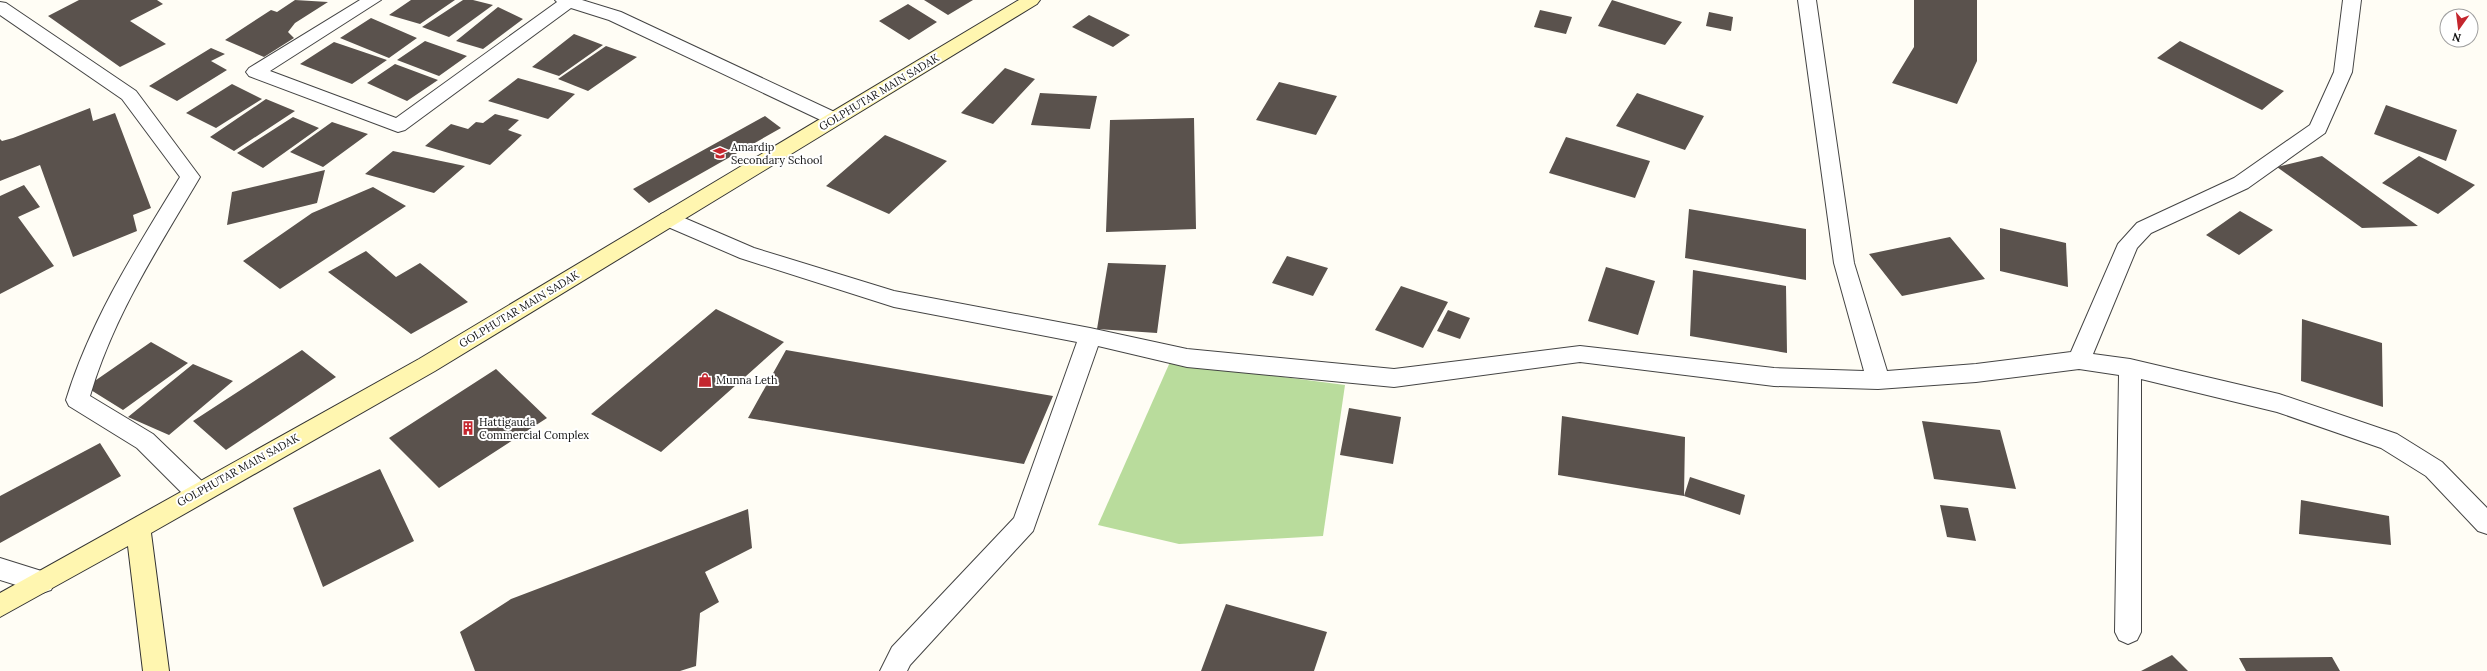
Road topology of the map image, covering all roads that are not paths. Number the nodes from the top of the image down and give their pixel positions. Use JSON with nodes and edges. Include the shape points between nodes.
{"nodes":[{"id":1,"x":14,"y":0,"type":"edge"},
{"id":2,"x":372,"y":0,"type":"edge"},
{"id":3,"x":1031,"y":0,"type":"edge"},
{"id":4,"x":1807,"y":0,"type":"edge"},
{"id":5,"x":2352,"y":0,"type":"edge"},
{"id":6,"x":566,"y":1,"type":"edge"},
{"id":7,"x":0,"y":7,"type":"edge"},
{"id":8,"x":834,"y":119,"type":"junction"},
{"id":9,"x":668,"y":219,"type":"junction"},
{"id":10,"x":1090,"y":336,"type":"junction"},
{"id":11,"x":2079,"y":360,"type":"junction"},
{"id":12,"x":2130,"y":368,"type":"junction"},
{"id":13,"x":1878,"y":380,"type":"junction"},
{"id":14,"x":198,"y":493,"type":"junction"},
{"id":15,"x":2487,"y":524,"type":"edge"},
{"id":16,"x":138,"y":527,"type":"junction"},
{"id":17,"x":0,"y":569,"type":"edge"},
{"id":18,"x":42,"y":582,"type":"junction"},
{"id":19,"x":0,"y":606,"type":"edge"},
{"id":20,"x":2128,"y":632,"type":"dead end"},
{"id":21,"x":156,"y":671,"type":"edge"},
{"id":22,"x":893,"y":671,"type":"edge"}],
"edges":[{"from":1,"to":7,"type":"street"},
{"from":2,"to":6,"type":"street","via":[[255,72],[398,126]]},
{"from":3,"to":8,"type":"main road","name":"GOLPHUTAR MAIN SADAK"},
{"from":4,"to":13,"type":"street","via":[[1844,264]]},
{"from":5,"to":11,"type":"street","via":[[2343,72],[2318,129],[2241,183],[2144,228],[2128,244]]},
{"from":6,"to":8,"type":"street","via":[[615,16]]},
{"from":7,"to":14,"type":"street","via":[[129,95],[190,177],[129,278],[84,372],[77,400],[145,441]]},
{"from":8,"to":9,"type":"main road","name":"GOLPHUTAR MAIN SADAK"},
{"from":9,"to":10,"type":"street","via":[[747,253],[894,299]]},
{"from":9,"to":14,"type":"main road","name":"GOLPHUTAR MAIN SADAK","via":[[427,365]]},
{"from":10,"to":13,"type":"street","via":[[1187,358],[1394,378],[1580,354],[1774,377]]},
{"from":10,"to":22,"type":"street","via":[[1024,524],[900,656]]},
{"from":11,"to":12,"type":"street"},
{"from":11,"to":13,"type":"street","via":[[1976,373]]},
{"from":12,"to":15,"type":"street","via":[[2279,403],[2389,441],[2434,469]]},
{"from":12,"to":20,"type":"street"},
{"from":14,"to":16,"type":"main road","name":"GOLPHUTAR MAIN SADAK"},
{"from":16,"to":18,"type":"main road","name":"GOLPHUTAR MAIN SADAK"},
{"from":16,"to":21,"type":"main road"},
{"from":17,"to":18,"type":"street"},
{"from":18,"to":19,"type":"main road","name":"GOLPHUTAR MAIN SADAK"}]}
